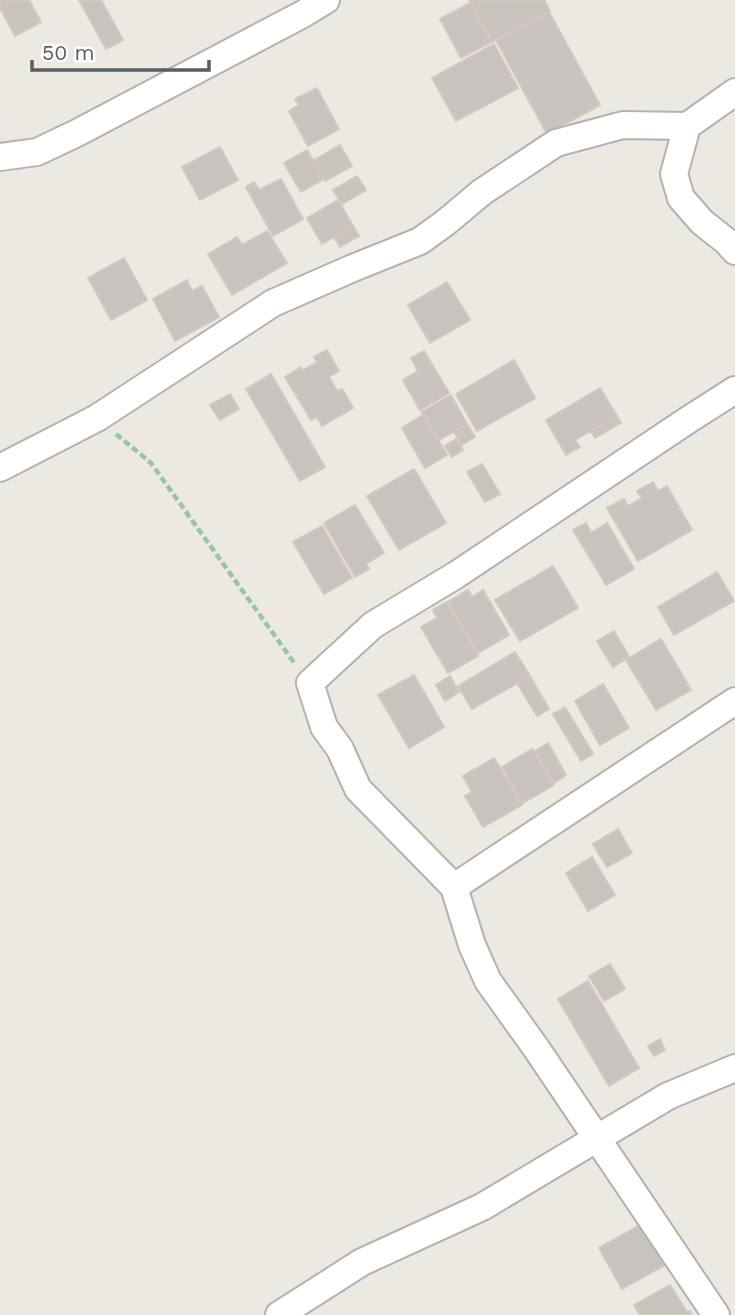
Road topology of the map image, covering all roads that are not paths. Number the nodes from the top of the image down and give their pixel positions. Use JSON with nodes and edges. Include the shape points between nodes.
{"nodes":[{"id":1,"x":326,"y":0,"type":"edge"},
{"id":2,"x":299,"y":7,"type":"edge"},
{"id":3,"x":735,"y":92,"type":"edge"},
{"id":4,"x":687,"y":126,"type":"junction"},
{"id":5,"x":0,"y":157,"type":"edge"},
{"id":6,"x":735,"y":251,"type":"edge"},
{"id":7,"x":735,"y":390,"type":"edge"},
{"id":8,"x":0,"y":468,"type":"edge"},
{"id":9,"x":735,"y":701,"type":"edge"},
{"id":10,"x":454,"y":887,"type":"junction"},
{"id":11,"x":735,"y":1068,"type":"edge"},
{"id":12,"x":597,"y":1139,"type":"junction"},
{"id":13,"x":279,"y":1315,"type":"edge"},
{"id":14,"x":716,"y":1315,"type":"edge"}],
"edges":[{"from":1,"to":2,"type":"street"},
{"from":2,"to":5,"type":"street","via":[[77,133],[37,152]]},
{"from":3,"to":4,"type":"street"},
{"from":4,"to":6,"type":"street","via":[[674,174],[681,198]]},
{"from":4,"to":8,"type":"street","via":[[623,125],[556,143],[482,192],[420,241],[273,303],[97,418]]},
{"from":7,"to":10,"type":"street","via":[[373,625],[310,683],[324,727],[358,789]]},
{"from":9,"to":10,"type":"street"},
{"from":10,"to":12,"type":"street","via":[[488,981]]},
{"from":11,"to":12,"type":"street","via":[[668,1096]]},
{"from":12,"to":13,"type":"street","via":[[482,1207],[362,1262]]},
{"from":12,"to":14,"type":"street"}]}
